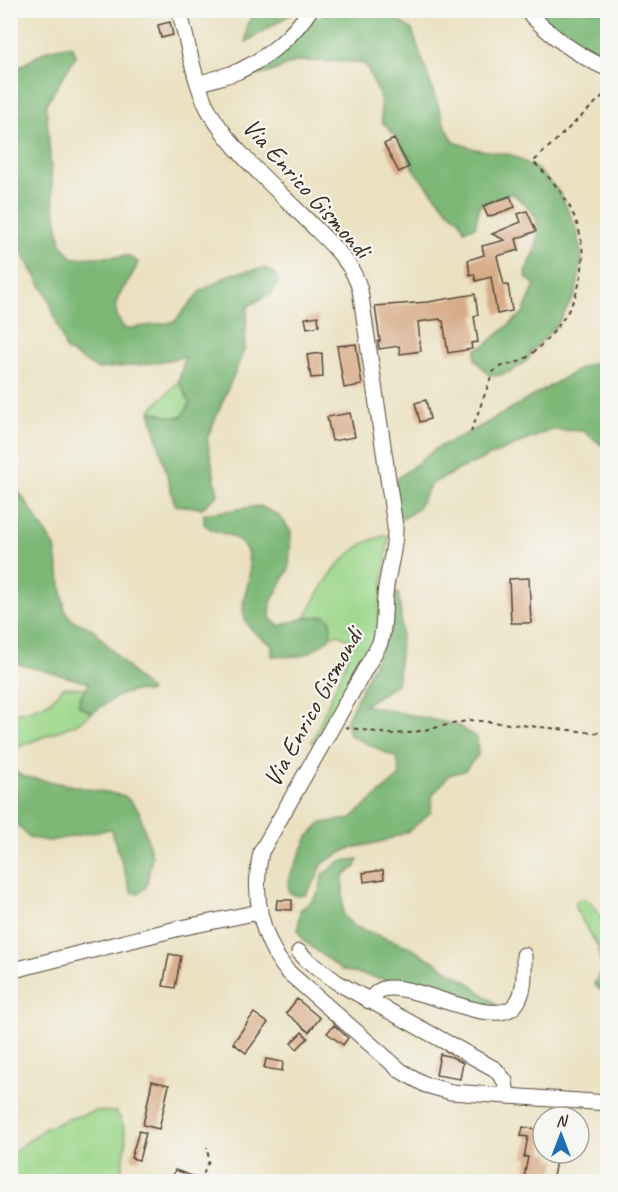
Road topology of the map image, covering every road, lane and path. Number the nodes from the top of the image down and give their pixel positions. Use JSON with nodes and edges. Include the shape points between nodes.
{"nodes":[{"id":1,"x":179,"y":10,"type":"edge"},
{"id":2,"x":310,"y":10,"type":"edge"},
{"id":3,"x":526,"y":10,"type":"edge"},
{"id":4,"x":608,"y":69,"type":"edge"},
{"id":5,"x":199,"y":84,"type":"junction"},
{"id":6,"x":608,"y":91,"type":"edge"},
{"id":7,"x":471,"y":432,"type":"dead end"},
{"id":8,"x":334,"y":726,"type":"junction"},
{"id":9,"x":608,"y":734,"type":"edge"},
{"id":10,"x":259,"y":912,"type":"junction"},
{"id":11,"x":299,"y":952,"type":"dead end"},
{"id":12,"x":524,"y":955,"type":"dead end"},
{"id":13,"x":10,"y":971,"type":"edge"},
{"id":14,"x":369,"y":1001,"type":"junction"},
{"id":15,"x":507,"y":1095,"type":"junction"},
{"id":16,"x":608,"y":1103,"type":"edge"},
{"id":17,"x":207,"y":1148,"type":"dead end"},
{"id":18,"x":200,"y":1182,"type":"edge"}],
"edges":[{"from":1,"to":5,"type":"street","name":"Via Enrico Gismondi"},
{"from":2,"to":5,"type":"street","via":[[299,26],[267,55],[239,71]]},
{"from":3,"to":4,"type":"street","via":[[585,58]]},
{"from":5,"to":8,"type":"street","name":"Via Enrico Gismondi","via":[[216,121],[342,256],[360,290],[395,539],[381,640]]},
{"from":6,"to":7,"type":"path","via":[[532,162],[561,191],[575,218],[582,241],[580,287],[568,312],[536,350],[493,372]]},
{"from":8,"to":9,"type":"path","via":[[388,734],[471,720]]},
{"from":8,"to":10,"type":"street","name":"Via Enrico Gismondi","via":[[261,852],[257,869]]},
{"from":10,"to":13,"type":"street"},
{"from":10,"to":15,"type":"street","name":"Via Enrico Gismondi","via":[[269,943],[287,971],[401,1071],[441,1090]]},
{"from":11,"to":14,"type":"street","via":[[338,983]]},
{"from":12,"to":14,"type":"street","via":[[523,986],[517,1004],[504,1011],[493,1013],[398,988],[378,991]]},
{"from":14,"to":15,"type":"street","via":[[495,1069],[505,1081]]},
{"from":15,"to":16,"type":"street","name":"Via Enrico Gismondi"},
{"from":17,"to":18,"type":"path","via":[[209,1161]]}]}
